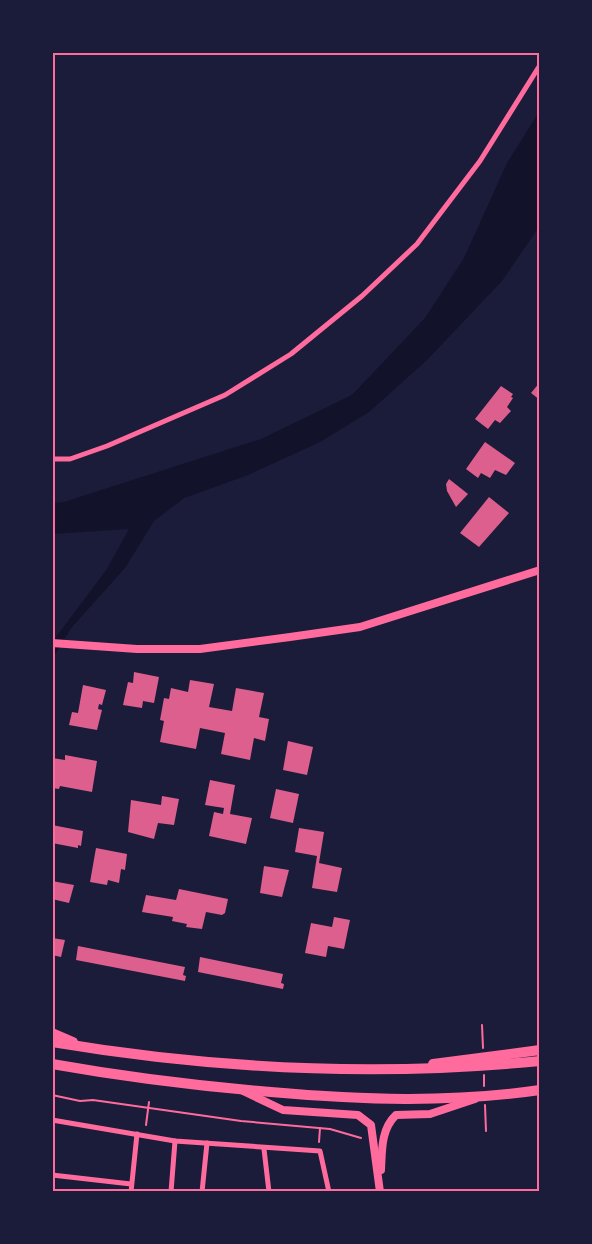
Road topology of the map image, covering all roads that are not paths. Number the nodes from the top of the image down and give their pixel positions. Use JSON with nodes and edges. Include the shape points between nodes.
{"nodes":[{"id":1,"x":540,"y":65,"type":"edge"},
{"id":2,"x":52,"y":459,"type":"edge"},
{"id":3,"x":540,"y":570,"type":"edge"},
{"id":4,"x":52,"y":643,"type":"edge"},
{"id":5,"x":52,"y":1033,"type":"edge"},
{"id":6,"x":52,"y":1042,"type":"edge"},
{"id":7,"x":88,"y":1048,"type":"junction"},
{"id":8,"x":540,"y":1050,"type":"edge"},
{"id":9,"x":540,"y":1061,"type":"edge"},
{"id":10,"x":52,"y":1064,"type":"edge"},
{"id":11,"x":78,"y":1069,"type":"junction"},
{"id":12,"x":52,"y":1070,"type":"edge"},
{"id":13,"x":400,"y":1070,"type":"junction"},
{"id":14,"x":240,"y":1090,"type":"junction"},
{"id":15,"x":540,"y":1090,"type":"edge"},
{"id":16,"x":483,"y":1097,"type":"junction"},
{"id":17,"x":52,"y":1120,"type":"edge"},
{"id":18,"x":137,"y":1134,"type":"junction"},
{"id":19,"x":175,"y":1141,"type":"junction"},
{"id":20,"x":207,"y":1143,"type":"junction"},
{"id":21,"x":264,"y":1149,"type":"junction"},
{"id":22,"x":52,"y":1175,"type":"edge"},
{"id":23,"x":131,"y":1184,"type":"junction"},
{"id":24,"x":380,"y":1188,"type":"edge"},
{"id":25,"x":131,"y":1192,"type":"edge"},
{"id":26,"x":171,"y":1192,"type":"edge"},
{"id":27,"x":202,"y":1192,"type":"edge"},
{"id":28,"x":269,"y":1192,"type":"edge"},
{"id":29,"x":329,"y":1192,"type":"edge"}],
"edges":[{"from":1,"to":2,"type":"street","via":[[480,161],[417,244],[362,296],[305,343],[225,395],[107,446],[70,459]]},
{"from":3,"to":4,"type":"street","via":[[360,626],[200,649]]},
{"from":5,"to":7,"type":"highway"},
{"from":6,"to":7,"type":"highway"},
{"from":7,"to":13,"type":"highway","via":[[224,1063]]},
{"from":8,"to":13,"type":"highway","via":[[452,1060]]},
{"from":9,"to":13,"type":"highway","via":[[471,1068]]},
{"from":10,"to":11,"type":"highway"},
{"from":11,"to":12,"type":"highway"},
{"from":11,"to":14,"type":"highway"},
{"from":14,"to":16,"type":"highway","via":[[374,1099]]},
{"from":14,"to":24,"type":"street","via":[[284,1110],[358,1115],[371,1125]]},
{"from":15,"to":16,"type":"highway"},
{"from":16,"to":24,"type":"street","via":[[430,1114],[396,1115],[388,1123],[382,1144]]},
{"from":17,"to":18,"type":"street"},
{"from":18,"to":19,"type":"street"},
{"from":18,"to":23,"type":"street"},
{"from":19,"to":20,"type":"street"},
{"from":19,"to":26,"type":"street"},
{"from":20,"to":21,"type":"street"},
{"from":20,"to":27,"type":"street"},
{"from":21,"to":28,"type":"street"},
{"from":21,"to":29,"type":"street","via":[[320,1151]]},
{"from":22,"to":23,"type":"street"},
{"from":23,"to":25,"type":"street"}]}
